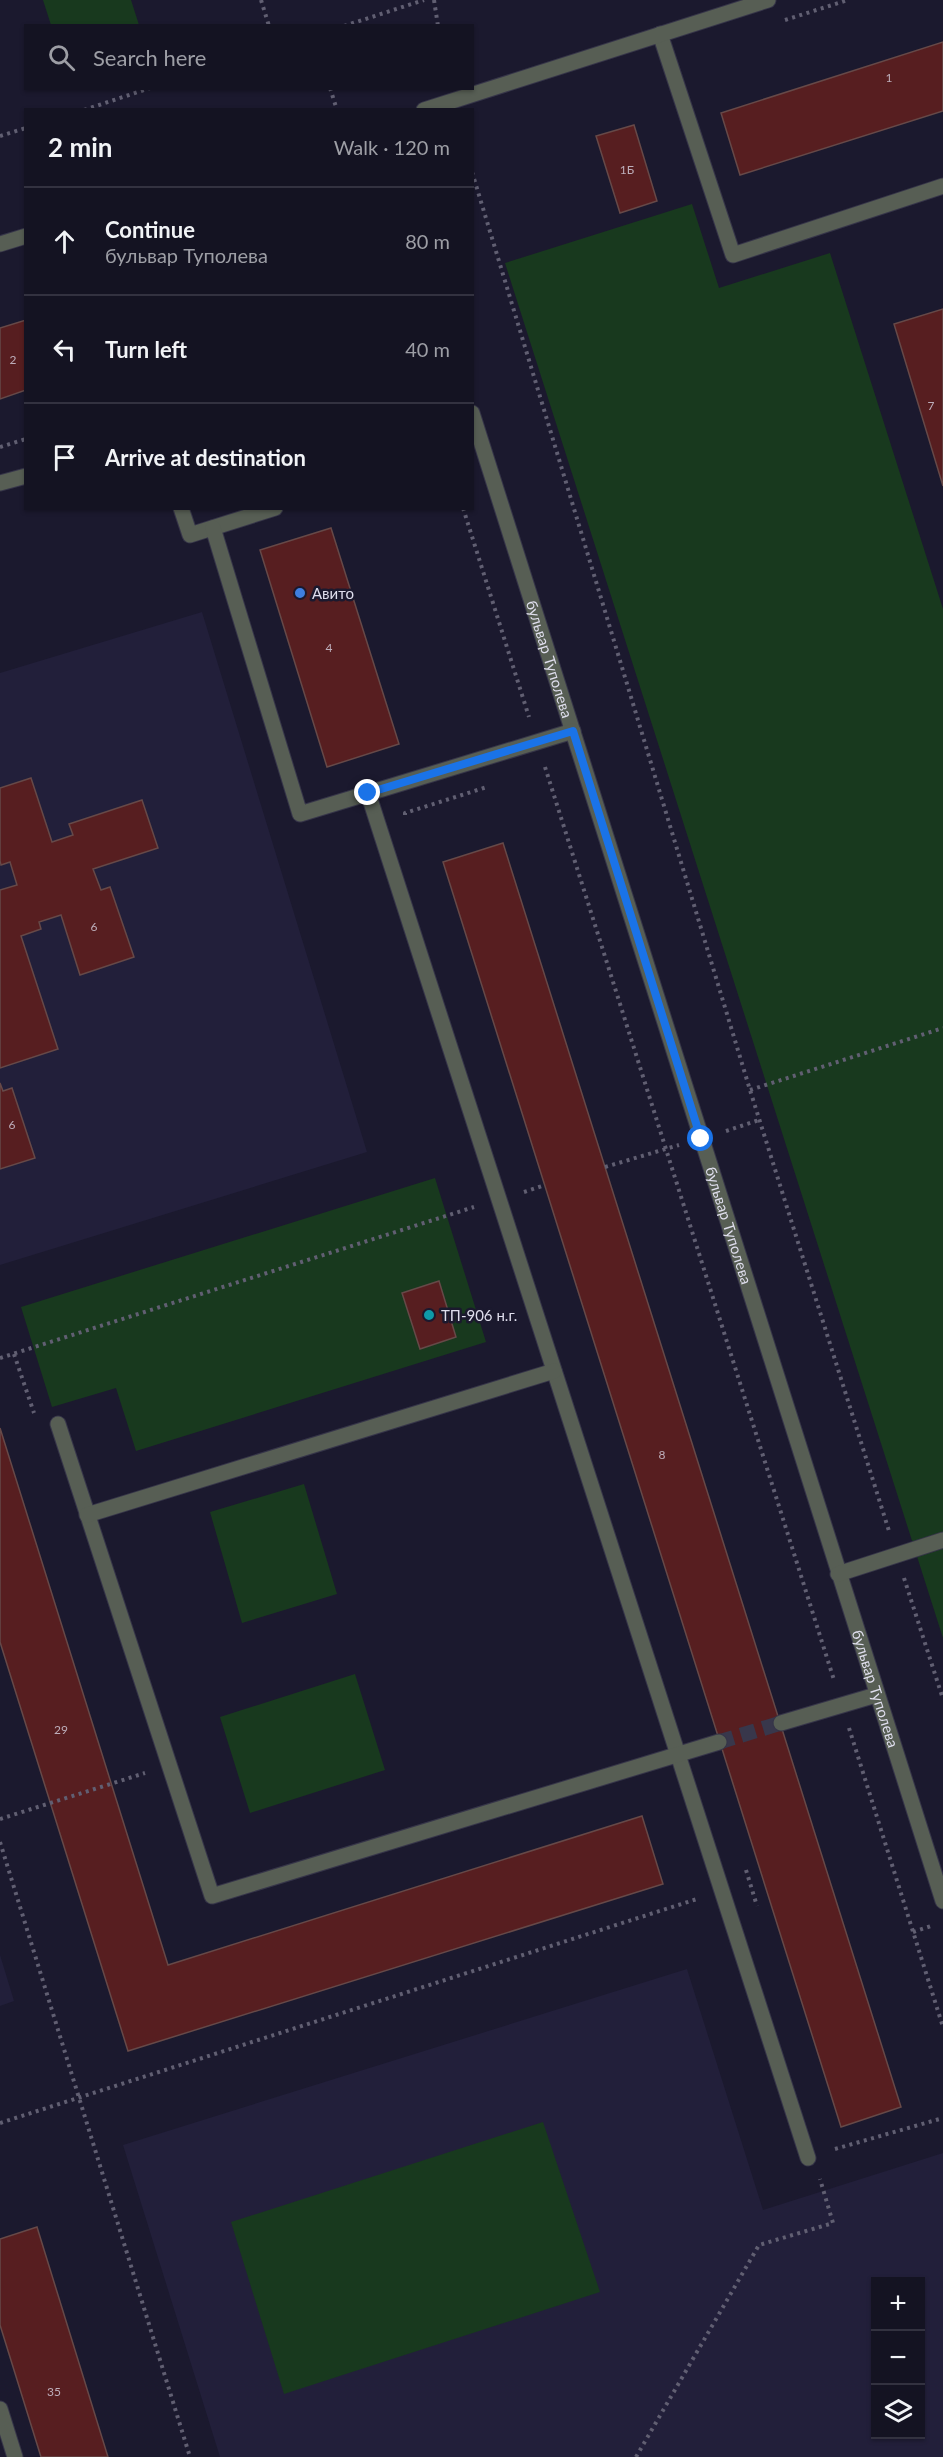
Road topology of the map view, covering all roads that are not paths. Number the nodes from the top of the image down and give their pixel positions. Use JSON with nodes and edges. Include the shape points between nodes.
{"nodes":[{"id":1,"x":768,"y":0,"type":"edge"},
{"id":2,"x":660,"y":34,"type":"junction"},
{"id":3,"x":430,"y":108,"type":"edge"},
{"id":4,"x":943,"y":186,"type":"edge"},
{"id":5,"x":24,"y":237,"type":"edge"},
{"id":6,"x":0,"y":244,"type":"edge"},
{"id":7,"x":474,"y":425,"type":"edge"},
{"id":8,"x":477,"y":444,"type":"edge"},
{"id":9,"x":24,"y":477,"type":"edge"},
{"id":10,"x":0,"y":483,"type":"edge"},
{"id":11,"x":182,"y":510,"type":"edge"},
{"id":12,"x":269,"y":510,"type":"edge"},
{"id":13,"x":213,"y":528,"type":"junction"},
{"id":14,"x":573,"y":731,"type":"junction"},
{"id":15,"x":368,"y":793,"type":"junction"},
{"id":16,"x":554,"y":1371,"type":"junction"},
{"id":17,"x":58,"y":1424,"type":"dead end"},
{"id":18,"x":87,"y":1515,"type":"junction"},
{"id":19,"x":943,"y":1540,"type":"edge"},
{"id":20,"x":838,"y":1574,"type":"junction"},
{"id":21,"x":876,"y":1695,"type":"junction"},
{"id":22,"x":781,"y":1723,"type":"tunnel mouth"},
{"id":23,"x":719,"y":1742,"type":"tunnel mouth"},
{"id":24,"x":677,"y":1756,"type":"junction"},
{"id":25,"x":943,"y":1901,"type":"edge"},
{"id":26,"x":808,"y":2158,"type":"dead end"},
{"id":27,"x":0,"y":2409,"type":"edge"},
{"id":28,"x":15,"y":2457,"type":"edge"}],
"edges":[{"from":1,"to":2,"type":"street"},
{"from":2,"to":3,"type":"street"},
{"from":2,"to":4,"type":"street","via":[[733,255]]},
{"from":5,"to":6,"type":"street"},
{"from":7,"to":8,"type":"street","name":"бульвар Туполева"},
{"from":8,"to":14,"type":"street","name":"бульвар Туполева"},
{"from":9,"to":10,"type":"street"},
{"from":11,"to":13,"type":"street","via":[[190,536]]},
{"from":12,"to":13,"type":"street"},
{"from":13,"to":15,"type":"street","via":[[300,814]]},
{"from":14,"to":15,"type":"street"},
{"from":14,"to":20,"type":"street","name":"бульвар Туполева"},
{"from":15,"to":16,"type":"street"},
{"from":16,"to":18,"type":"street"},
{"from":16,"to":24,"type":"street"},
{"from":17,"to":18,"type":"street"},
{"from":18,"to":24,"type":"street","via":[[212,1896]]},
{"from":19,"to":20,"type":"street"},
{"from":20,"to":21,"type":"street","name":"бульвар Туполева"},
{"from":21,"to":22,"type":"street"},
{"from":21,"to":25,"type":"street","name":"бульвар Туполева"},
{"from":23,"to":24,"type":"street"},
{"from":24,"to":26,"type":"street"},
{"from":27,"to":28,"type":"street"}]}
